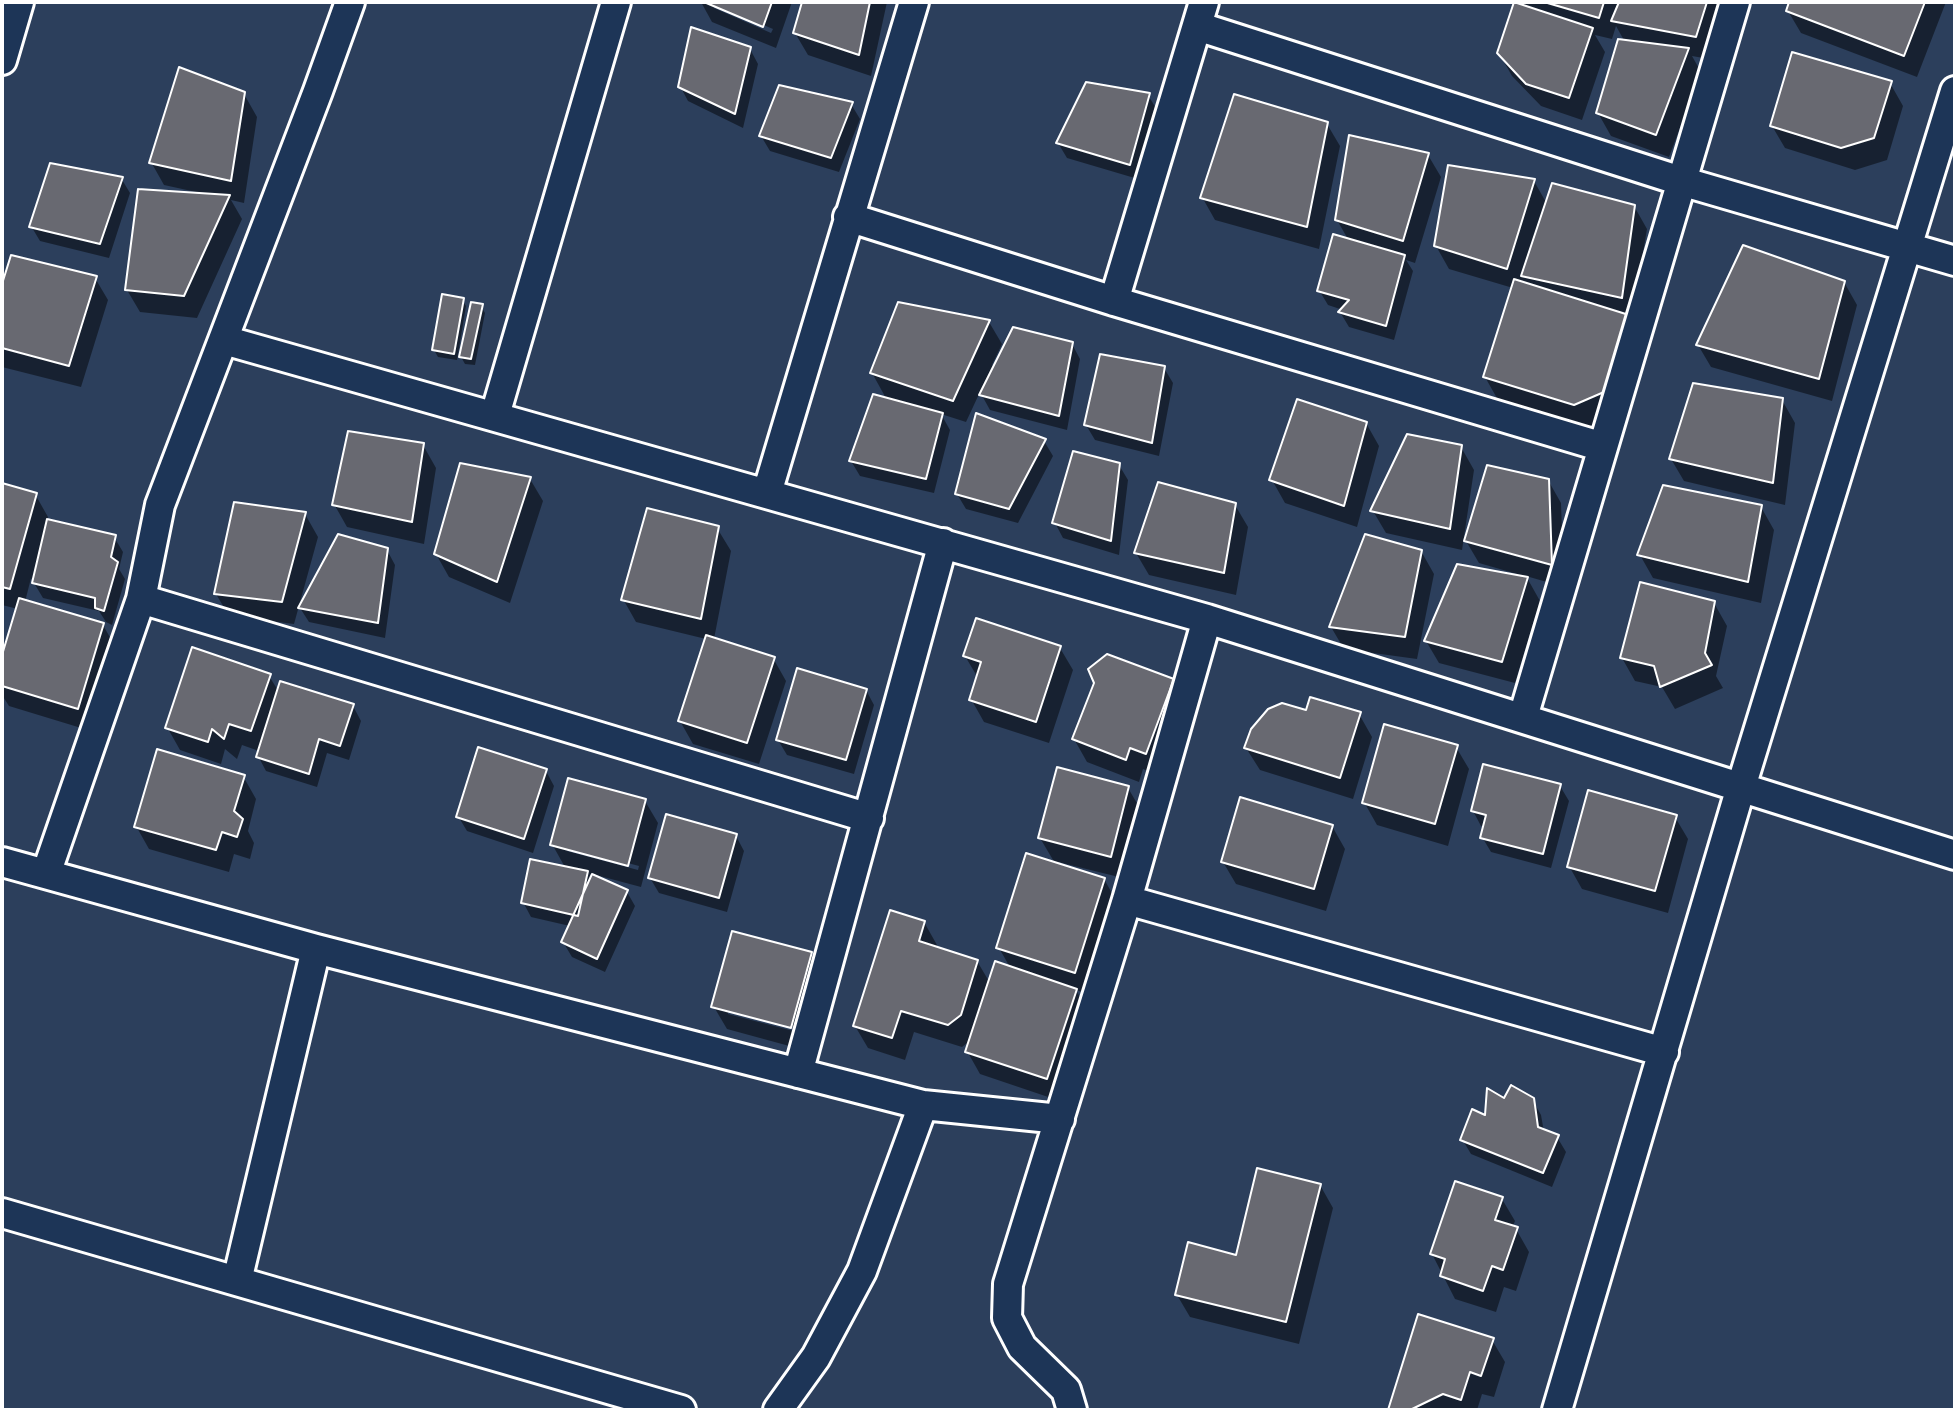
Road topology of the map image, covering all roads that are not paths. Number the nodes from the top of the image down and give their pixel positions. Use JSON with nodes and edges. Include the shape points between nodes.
{"nodes":[{"id":1,"x":19,"y":2,"type":"edge"},
{"id":2,"x":350,"y":2,"type":"edge"},
{"id":3,"x":616,"y":2,"type":"edge"},
{"id":4,"x":914,"y":2,"type":"edge"},
{"id":5,"x":1735,"y":2,"type":"edge"},
{"id":6,"x":1200,"y":14,"type":"edge"},
{"id":7,"x":2,"y":60,"type":"edge"},
{"id":8,"x":1955,"y":91,"type":"edge"},
{"id":9,"x":1681,"y":181,"type":"junction"},
{"id":10,"x":848,"y":217,"type":"junction"},
{"id":11,"x":1908,"y":245,"type":"junction"},
{"id":12,"x":1955,"y":261,"type":"edge"},
{"id":13,"x":1114,"y":301,"type":"junction"},
{"id":14,"x":224,"y":340,"type":"junction"},
{"id":15,"x":495,"y":415,"type":"junction"},
{"id":16,"x":1603,"y":447,"type":"junction"},
{"id":17,"x":767,"y":493,"type":"junction"},
{"id":18,"x":943,"y":543,"type":"junction"},
{"id":19,"x":141,"y":599,"type":"junction"},
{"id":20,"x":1207,"y":619,"type":"junction"},
{"id":21,"x":1523,"y":717,"type":"junction"},
{"id":22,"x":1741,"y":787,"type":"junction"},
{"id":23,"x":869,"y":818,"type":"junction"},
{"id":24,"x":1955,"y":855,"type":"edge"},
{"id":25,"x":2,"y":862,"type":"edge"},
{"id":26,"x":46,"y":874,"type":"junction"},
{"id":27,"x":1127,"y":900,"type":"junction"},
{"id":28,"x":316,"y":949,"type":"junction"},
{"id":29,"x":1664,"y":1052,"type":"junction"},
{"id":30,"x":798,"y":1073,"type":"junction"},
{"id":31,"x":923,"y":1105,"type":"junction"},
{"id":32,"x":1060,"y":1119,"type":"junction"},
{"id":33,"x":2,"y":1213,"type":"edge"},
{"id":34,"x":237,"y":1281,"type":"junction"},
{"id":35,"x":681,"y":1410,"type":"edge"},
{"id":36,"x":778,"y":1410,"type":"edge"},
{"id":37,"x":1072,"y":1410,"type":"edge"},
{"id":38,"x":1557,"y":1410,"type":"edge"}],
"edges":[{"from":1,"to":7,"type":"street"},
{"from":2,"to":14,"type":"street"},
{"from":3,"to":15,"type":"street"},
{"from":4,"to":10,"type":"street"},
{"from":5,"to":9,"type":"street"},
{"from":6,"to":9,"type":"street"},
{"from":6,"to":13,"type":"street"},
{"from":8,"to":11,"type":"street"},
{"from":9,"to":11,"type":"street"},
{"from":9,"to":16,"type":"street"},
{"from":10,"to":13,"type":"street"},
{"from":10,"to":17,"type":"street"},
{"from":11,"to":12,"type":"street"},
{"from":11,"to":22,"type":"street"},
{"from":13,"to":16,"type":"street"},
{"from":14,"to":15,"type":"street"},
{"from":14,"to":19,"type":"street","via":[[160,505]]},
{"from":15,"to":17,"type":"street"},
{"from":16,"to":21,"type":"street"},
{"from":17,"to":18,"type":"street"},
{"from":18,"to":20,"type":"street"},
{"from":18,"to":23,"type":"street"},
{"from":19,"to":23,"type":"street"},
{"from":19,"to":26,"type":"street"},
{"from":20,"to":21,"type":"street"},
{"from":20,"to":27,"type":"street"},
{"from":21,"to":22,"type":"street"},
{"from":22,"to":24,"type":"street"},
{"from":22,"to":29,"type":"street"},
{"from":23,"to":30,"type":"street"},
{"from":25,"to":26,"type":"street"},
{"from":26,"to":28,"type":"street"},
{"from":27,"to":29,"type":"street"},
{"from":27,"to":32,"type":"street"},
{"from":28,"to":30,"type":"street"},
{"from":28,"to":34,"type":"street"},
{"from":29,"to":38,"type":"street"},
{"from":30,"to":31,"type":"street"},
{"from":31,"to":32,"type":"street"},
{"from":31,"to":36,"type":"street","via":[[862,1271],[816,1357]]},
{"from":32,"to":37,"type":"street","via":[[1008,1284],[1007,1318],[1022,1347],[1066,1390]]},
{"from":33,"to":34,"type":"street"},
{"from":34,"to":35,"type":"street"}]}
